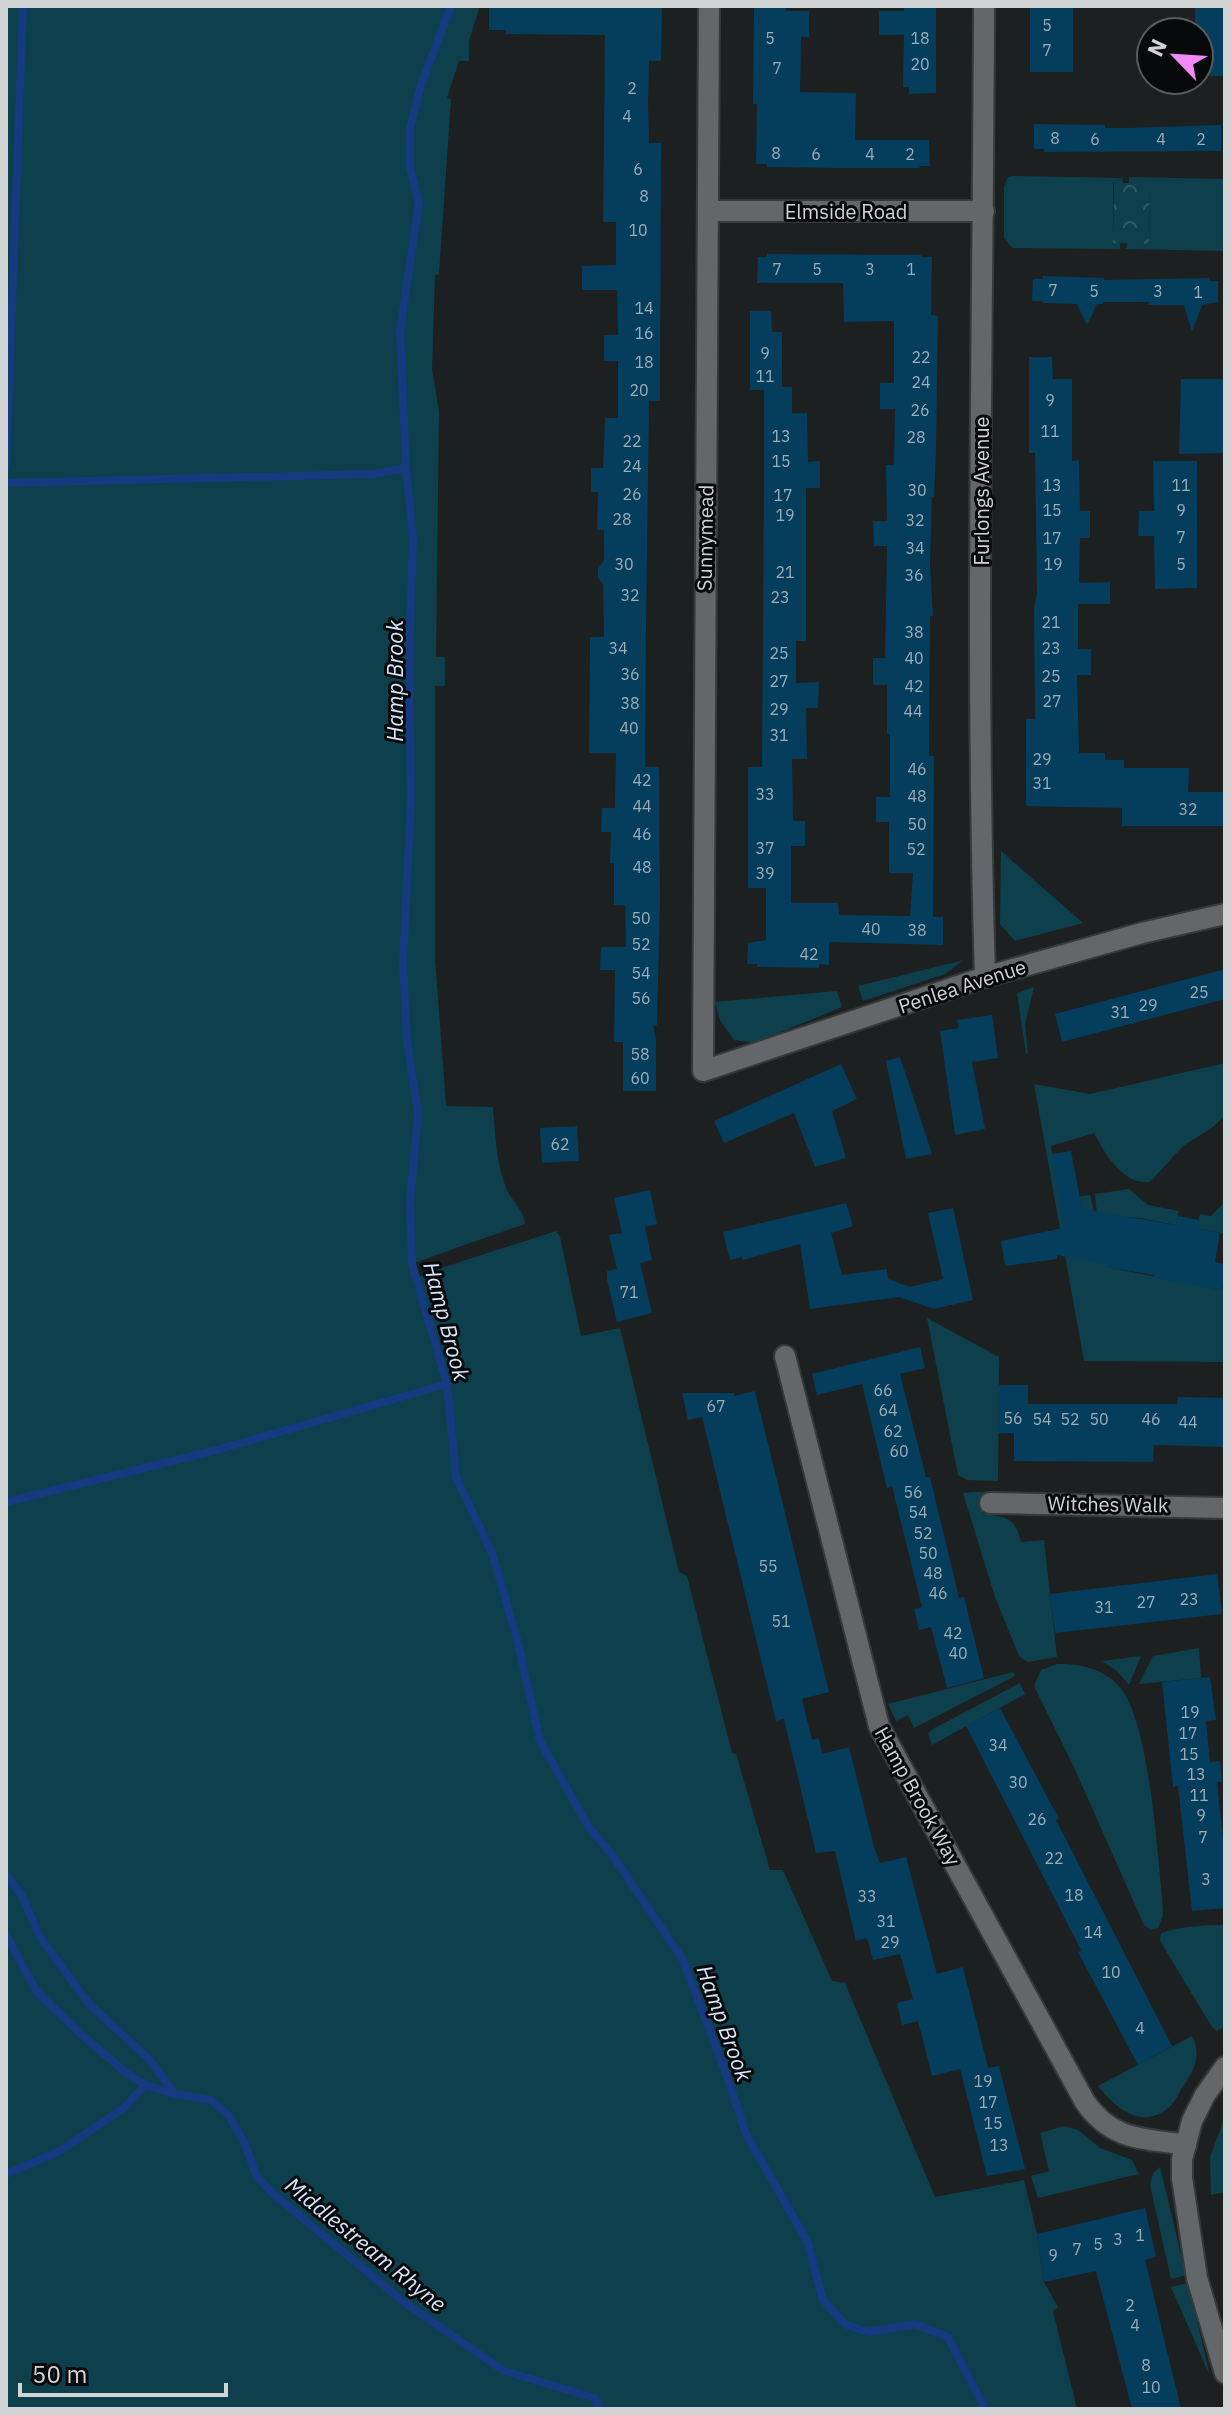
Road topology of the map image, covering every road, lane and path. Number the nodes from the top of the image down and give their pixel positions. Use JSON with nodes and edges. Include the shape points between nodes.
{"nodes":[{"id":1,"x":709,"y":6,"type":"edge"},
{"id":2,"x":984,"y":6,"type":"edge"},
{"id":3,"x":708,"y":211,"type":"junction"},
{"id":4,"x":984,"y":211,"type":"junction"},
{"id":5,"x":1225,"y":914,"type":"edge"},
{"id":6,"x":985,"y":977,"type":"junction"},
{"id":7,"x":703,"y":1071,"type":"joint"},
{"id":8,"x":785,"y":1356,"type":"dead end"},
{"id":9,"x":990,"y":1503,"type":"dead end"},
{"id":10,"x":1225,"y":1508,"type":"edge"},
{"id":11,"x":1225,"y":2067,"type":"edge"},
{"id":12,"x":1186,"y":2145,"type":"junction"},
{"id":13,"x":1225,"y":2373,"type":"edge"}],
"edges":[{"from":1,"to":3,"type":"street","name":"Sunnymead"},
{"from":2,"to":4,"type":"street","name":"Furlongs Avenue"},
{"from":3,"to":4,"type":"street","name":"Elmside Road"},
{"from":3,"to":7,"type":"street","name":"Sunnymead"},
{"from":4,"to":6,"type":"street","name":"Furlongs Avenue","via":[[980,506]]},
{"from":5,"to":6,"type":"street","name":"Penlea Avenue"},
{"from":6,"to":7,"type":"street","name":"Penlea Avenue"},
{"from":8,"to":12,"type":"street","name":"Hamp Brook Way","via":[[883,1734],[1096,2119],[1121,2134]]},
{"from":9,"to":10,"type":"street","name":"Witches Walk"},
{"from":11,"to":12,"type":"street","via":[[1205,2095]]},
{"from":12,"to":13,"type":"street","via":[[1182,2178],[1197,2278]]}]}
